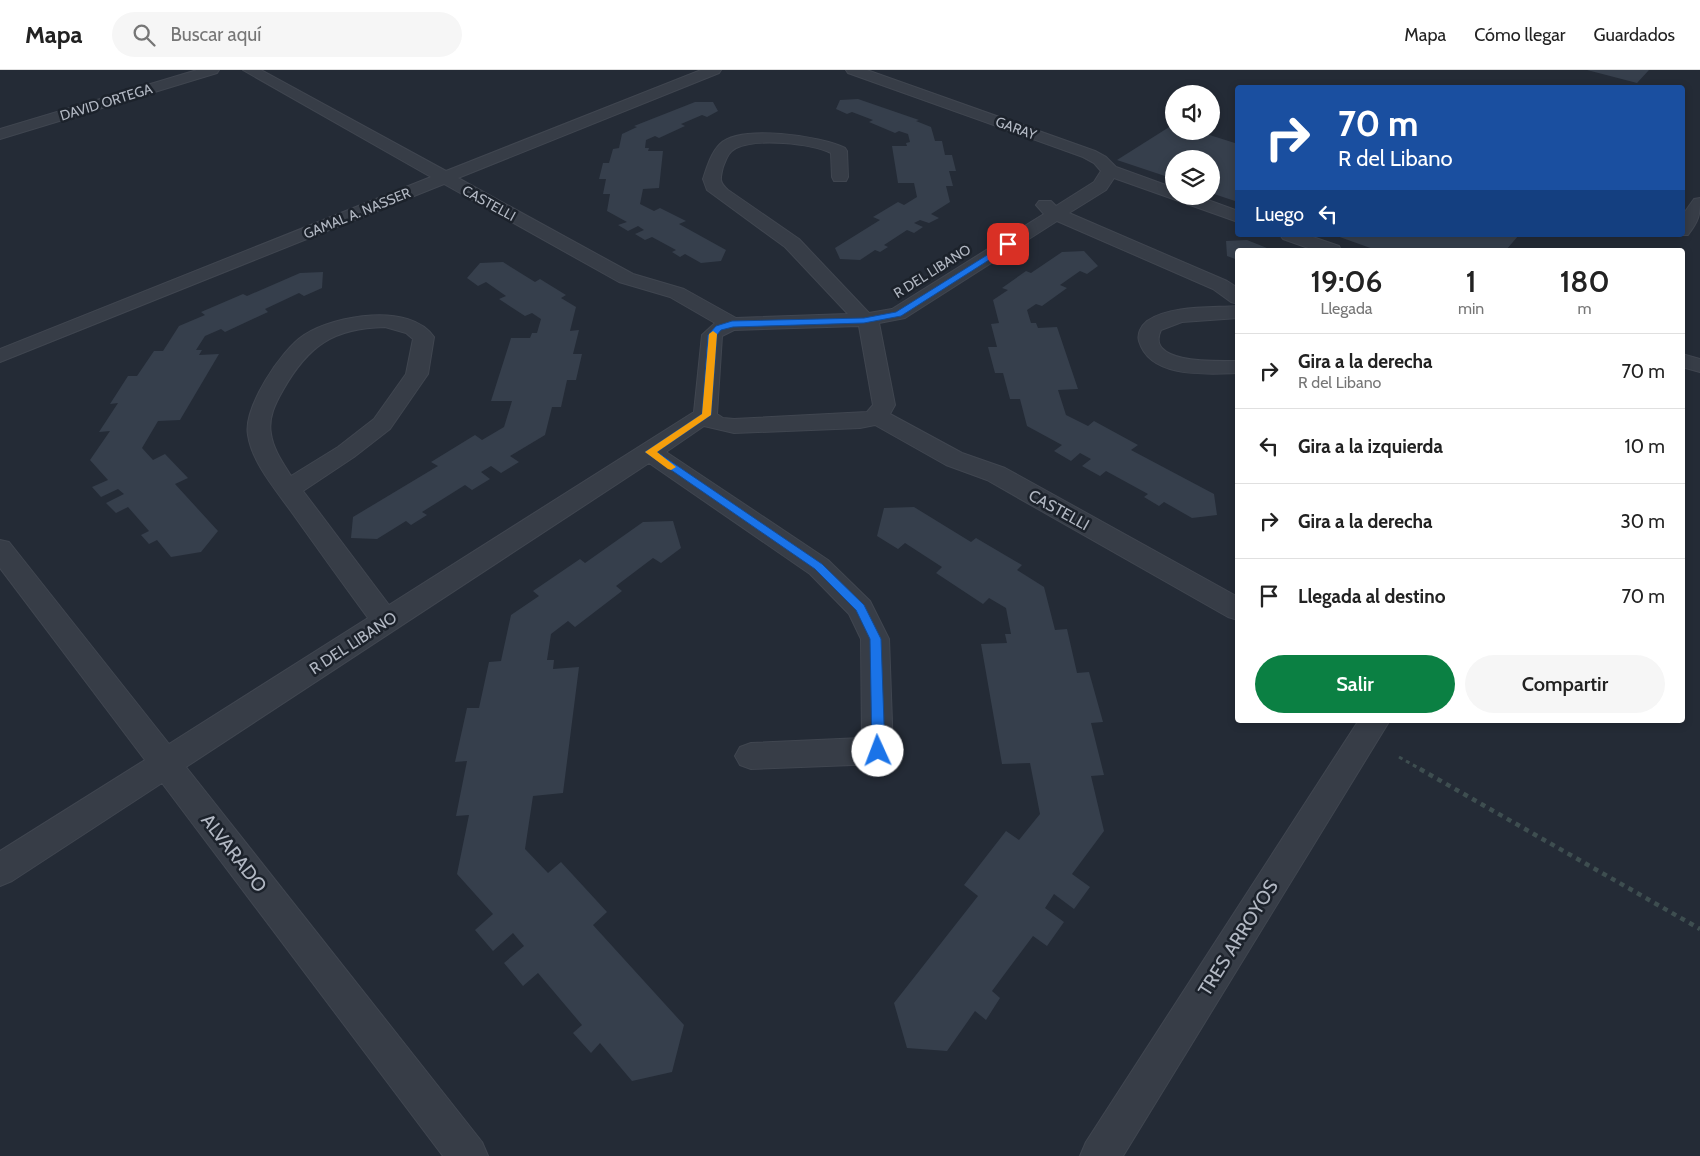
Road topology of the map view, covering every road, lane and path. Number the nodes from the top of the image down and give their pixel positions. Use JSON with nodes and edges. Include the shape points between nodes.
{"nodes":[{"id":1,"x":212,"y":70,"type":"edge"},
{"id":2,"x":250,"y":70,"type":"edge"},
{"id":3,"x":714,"y":70,"type":"edge"},
{"id":4,"x":853,"y":70,"type":"edge"},
{"id":5,"x":0,"y":134,"type":"edge"},
{"id":6,"x":1110,"y":171,"type":"junction"},
{"id":7,"x":840,"y":177,"type":"dead end"},
{"id":8,"x":444,"y":178,"type":"junction"},
{"id":9,"x":1165,"y":191,"type":"edge"},
{"id":10,"x":1700,"y":204,"type":"edge"},
{"id":11,"x":1205,"y":205,"type":"edge"},
{"id":12,"x":1049,"y":208,"type":"junction"},
{"id":13,"x":1026,"y":212,"type":"dead end"},
{"id":14,"x":1235,"y":216,"type":"edge"},
{"id":15,"x":1685,"y":226,"type":"edge"},
{"id":16,"x":1295,"y":237,"type":"edge"},
{"id":17,"x":1679,"y":237,"type":"edge"},
{"id":18,"x":1326,"y":248,"type":"edge"},
{"id":19,"x":1672,"y":248,"type":"edge"},
{"id":20,"x":1235,"y":296,"type":"edge"},
{"id":21,"x":887,"y":299,"type":"dead end"},
{"id":22,"x":1235,"y":312,"type":"edge"},
{"id":23,"x":864,"y":320,"type":"junction"},
{"id":24,"x":732,"y":324,"type":"junction"},
{"id":25,"x":0,"y":356,"type":"edge"},
{"id":26,"x":1685,"y":361,"type":"edge"},
{"id":27,"x":1700,"y":366,"type":"edge"},
{"id":28,"x":1235,"y":367,"type":"edge"},
{"id":29,"x":706,"y":415,"type":"junction"},
{"id":30,"x":877,"y":416,"type":"junction"},
{"id":31,"x":650,"y":452,"type":"junction"},
{"id":32,"x":288,"y":489,"type":"junction"},
{"id":33,"x":0,"y":549,"type":"edge"},
{"id":34,"x":1235,"y":608,"type":"edge"},
{"id":35,"x":386,"y":622,"type":"junction"},
{"id":36,"x":1370,"y":729,"type":"edge"},
{"id":37,"x":751,"y":756,"type":"dead end"},
{"id":38,"x":165,"y":764,"type":"junction"},
{"id":39,"x":0,"y":870,"type":"edge"},
{"id":40,"x":1700,"y":929,"type":"edge"},
{"id":41,"x":468,"y":1156,"type":"edge"},
{"id":42,"x":1100,"y":1156,"type":"edge"}],
"edges":[{"from":1,"to":5,"type":"street","name":"DAVID ORTEGA"},
{"from":2,"to":8,"type":"street","name":"CASTELLI"},
{"from":3,"to":8,"type":"street","name":"GAMAL A. NASSER"},
{"from":4,"to":6,"type":"street","name":"GARAY","via":[[1089,154]]},
{"from":6,"to":9,"type":"street","name":"GARAY"},
{"from":6,"to":12,"type":"street","via":[[1100,186]]},
{"from":7,"to":23,"type":"street","via":[[839,151],[831,145],[774,139],[729,145],[711,179],[722,194],[792,244]]},
{"from":8,"to":24,"type":"street","name":"CASTELLI","via":[[626,278],[677,293]]},
{"from":8,"to":25,"type":"street","name":"GAMAL A. NASSER"},
{"from":10,"to":15,"type":"street"},
{"from":11,"to":14,"type":"street"},
{"from":12,"to":13,"type":"street"},
{"from":12,"to":20,"type":"street","via":[[1220,285]]},
{"from":12,"to":23,"type":"street","via":[[898,314]]},
{"from":16,"to":18,"type":"street"},
{"from":17,"to":19,"type":"street"},
{"from":21,"to":23,"type":"street","name":"R DEL LIBANO"},
{"from":22,"to":28,"type":"street","via":[[1166,321],[1153,327],[1148,335],[1150,347],[1158,357],[1180,364]]},
{"from":23,"to":24,"type":"street"},
{"from":23,"to":30,"type":"street","via":[[870,325],[884,405]]},
{"from":24,"to":29,"type":"street","via":[[718,328],[712,335]]},
{"from":26,"to":27,"type":"street"},
{"from":29,"to":30,"type":"street","via":[[711,421],[734,426],[860,421]]},
{"from":29,"to":31,"type":"street","name":"R DEL LIBANO"},
{"from":30,"to":34,"type":"street","name":"CASTELLI","via":[[954,459],[996,474]]},
{"from":31,"to":35,"type":"street","name":"R DEL LIBANO"},
{"from":31,"to":37,"type":"street","via":[[819,567],[860,608],[876,639],[878,751]]},
{"from":32,"to":32,"type":"street","via":[[261,441],[259,425],[263,408],[299,349],[325,332],[348,325],[375,321],[418,330],[424,337],[417,374],[382,424]]},
{"from":32,"to":35,"type":"street"},
{"from":33,"to":38,"type":"street","name":"ALVARADO"},
{"from":35,"to":38,"type":"street","name":"R DEL LIBANO"},
{"from":36,"to":40,"type":"path"},
{"from":36,"to":42,"type":"street","name":"TRES ARROYOS"},
{"from":38,"to":39,"type":"street","name":"R DEL LIBANO"},
{"from":38,"to":41,"type":"street","name":"ALVARADO"}]}
